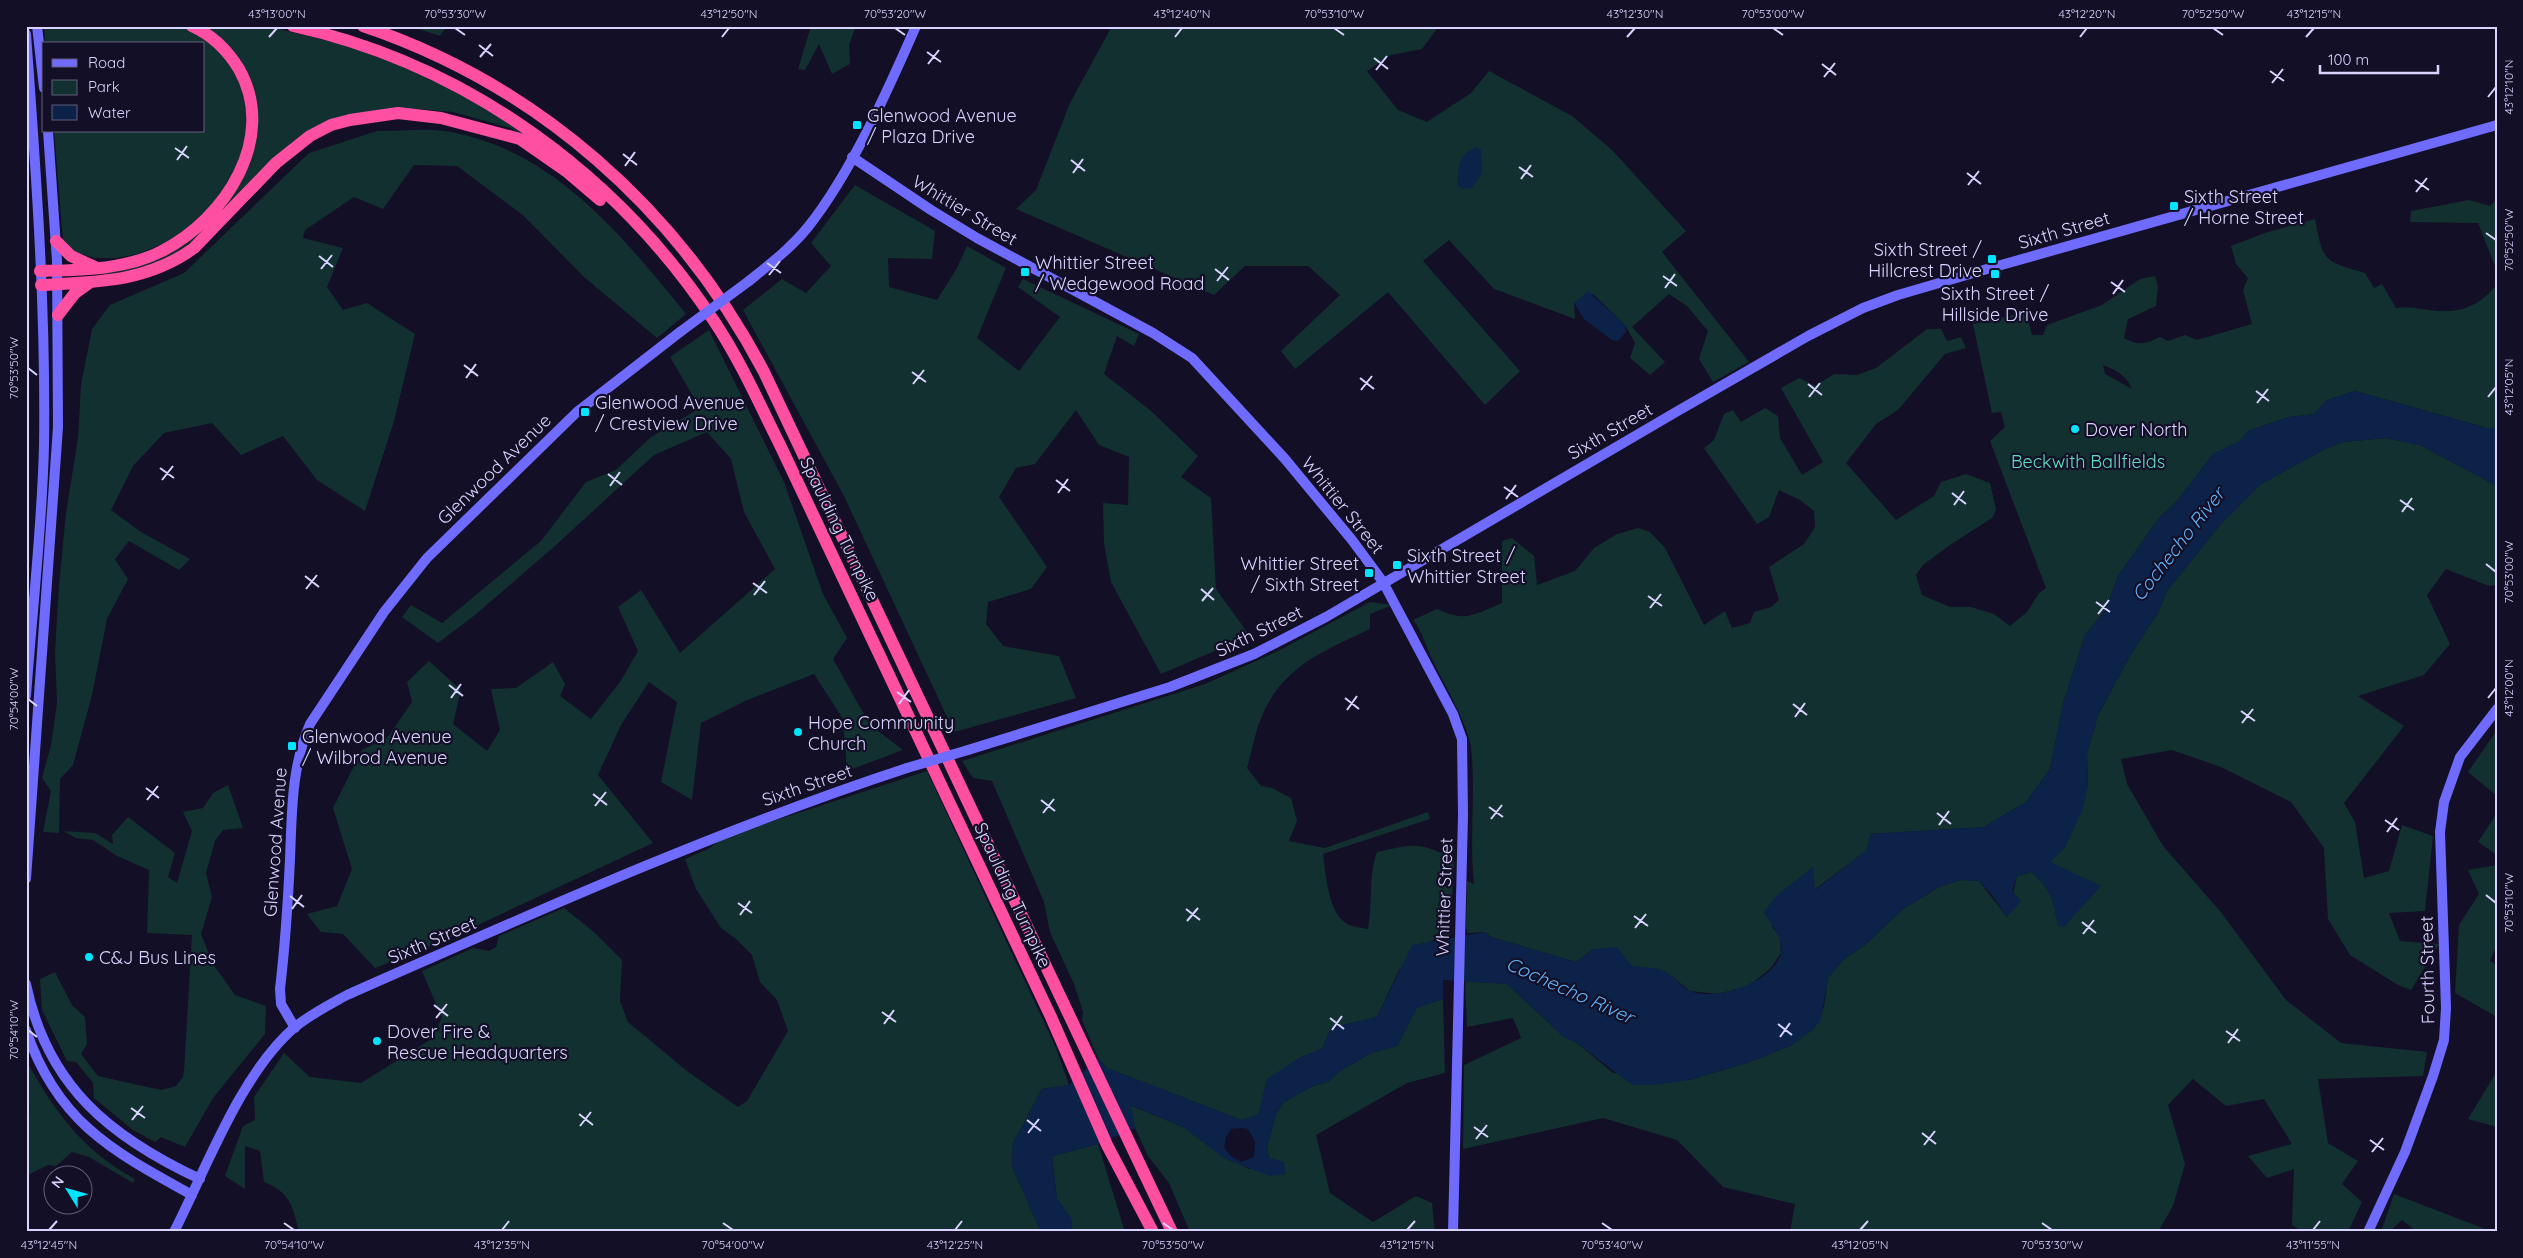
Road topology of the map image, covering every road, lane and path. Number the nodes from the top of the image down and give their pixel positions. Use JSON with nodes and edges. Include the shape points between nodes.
{"nodes":[{"id":1,"x":37,"y":26,"type":"edge"},
{"id":2,"x":192,"y":26,"type":"edge"},
{"id":3,"x":293,"y":26,"type":"edge"},
{"id":4,"x":363,"y":26,"type":"edge"},
{"id":5,"x":916,"y":26,"type":"edge"},
{"id":6,"x":26,"y":34,"type":"edge"},
{"id":7,"x":27,"y":38,"type":"edge"},
{"id":8,"x":42,"y":71,"type":"edge"},
{"id":9,"x":2497,"y":125,"type":"edge"},
{"id":10,"x":48,"y":132,"type":"edge"},
{"id":11,"x":852,"y":157,"type":"junction"},
{"id":12,"x":638,"y":225,"type":"junction"},
{"id":13,"x":56,"y":241,"type":"junction"},
{"id":14,"x":98,"y":268,"type":"junction"},
{"id":15,"x":40,"y":271,"type":"junction"},
{"id":16,"x":57,"y":271,"type":"junction"},
{"id":17,"x":92,"y":281,"type":"junction"},
{"id":18,"x":41,"y":284,"type":"junction"},
{"id":19,"x":58,"y":284,"type":"junction"},
{"id":20,"x":58,"y":315,"type":"junction"},
{"id":21,"x":1383,"y":582,"type":"junction"},
{"id":22,"x":26,"y":696,"type":"edge"},
{"id":23,"x":2497,"y":709,"type":"edge"},
{"id":24,"x":26,"y":879,"type":"edge"},
{"id":25,"x":26,"y":984,"type":"edge"},
{"id":26,"x":295,"y":1028,"type":"junction"},
{"id":27,"x":26,"y":1030,"type":"edge"},
{"id":28,"x":200,"y":1179,"type":"junction"},
{"id":29,"x":192,"y":1195,"type":"junction"},
{"id":30,"x":174,"y":1232,"type":"edge"},
{"id":31,"x":1152,"y":1232,"type":"edge"},
{"id":32,"x":1172,"y":1232,"type":"edge"},
{"id":33,"x":1453,"y":1232,"type":"edge"},
{"id":34,"x":2368,"y":1232,"type":"edge"}],
"edges":[{"from":1,"to":8,"type":"main road"},
{"from":2,"to":14,"type":"highway","via":[[222,47],[246,84],[252,127],[245,159],[226,196],[188,236],[144,259]]},
{"from":3,"to":12,"type":"highway","name":"Spaulding Turnpike","via":[[392,56],[432,73],[498,109],[553,149]]},
{"from":4,"to":32,"type":"highway","name":"Spaulding Turnpike","via":[[458,65],[555,124],[640,199],[713,286],[768,380]]},
{"from":5,"to":11,"type":"main road","name":"Glenwood Avenue"},
{"from":6,"to":7,"type":"main road"},
{"from":7,"to":15,"type":"main road"},
{"from":9,"to":21,"type":"main road","name":"Sixth Street","via":[[1898,295],[1862,308]]},
{"from":10,"to":13,"type":"main road"},
{"from":11,"to":21,"type":"main road","name":"Whittier Street","via":[[969,233],[1153,333],[1192,358],[1285,459]]},
{"from":11,"to":26,"type":"main road","name":"Glenwood Avenue","bridge":true,"via":[[807,228],[781,255],[577,412],[420,565],[384,612],[310,724],[302,744],[293,789],[280,989],[281,1004]]},
{"from":12,"to":17,"type":"highway","via":[[618,215],[566,171],[520,140],[442,118],[398,113],[331,125],[302,141],[276,163],[194,248],[176,261],[138,276]]},
{"from":12,"to":31,"type":"highway","name":"Spaulding Turnpike","via":[[698,298],[744,373],[889,672],[1107,1145]]},
{"from":13,"to":14,"type":"highway","via":[[71,256]]},
{"from":13,"to":16,"type":"main road"},
{"from":14,"to":16,"type":"highway"},
{"from":15,"to":16,"type":"highway"},
{"from":15,"to":18,"type":"main road"},
{"from":16,"to":19,"type":"main road"},
{"from":17,"to":19,"type":"highway"},
{"from":17,"to":20,"type":"highway","via":[[79,289]]},
{"from":18,"to":19,"type":"highway"},
{"from":18,"to":22,"type":"main road","via":[[43,468]]},
{"from":19,"to":20,"type":"main road"},
{"from":20,"to":24,"type":"main road","via":[[57,436]]},
{"from":21,"to":26,"type":"main road","name":"Sixth Street","bridge":true,"via":[[1281,641],[1202,676],[810,800],[689,847],[347,995]]},
{"from":21,"to":33,"type":"main road","name":"Whittier Street","via":[[1449,706],[1462,739]]},
{"from":23,"to":34,"type":"main road","name":"Fourth Street","via":[[2460,757],[2444,802],[2440,832],[2446,1008],[2444,1040],[2405,1152]]},
{"from":25,"to":28,"type":"main road","via":[[34,1016],[52,1056],[85,1102],[128,1140]]},
{"from":26,"to":28,"type":"main road","name":"Sixth Street","via":[[270,1052],[258,1070]]},
{"from":27,"to":29,"type":"main road","via":[[49,1081],[85,1126],[122,1156]]},
{"from":28,"to":29,"type":"main road","name":"Sixth Street"},
{"from":29,"to":30,"type":"main road","name":"Sixth Street"}]}
